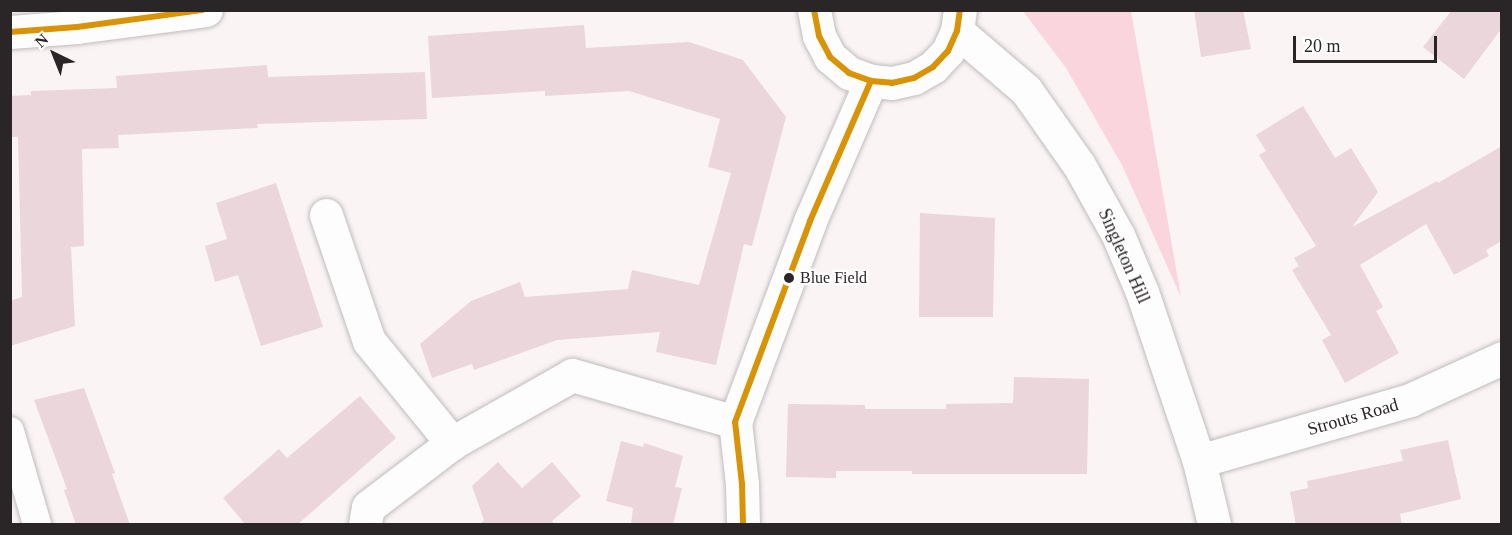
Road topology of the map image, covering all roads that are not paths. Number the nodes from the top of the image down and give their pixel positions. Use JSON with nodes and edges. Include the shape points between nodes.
{"nodes":[{"id":1,"x":206,"y":10,"type":"edge"},
{"id":2,"x":814,"y":10,"type":"edge"},
{"id":3,"x":959,"y":21,"type":"edge"},
{"id":4,"x":10,"y":32,"type":"edge"},
{"id":5,"x":871,"y":81,"type":"junction"},
{"id":6,"x":326,"y":215,"type":"dead end"},
{"id":7,"x":1502,"y":358,"type":"edge"},
{"id":8,"x":735,"y":422,"type":"junction"},
{"id":9,"x":10,"y":431,"type":"edge"},
{"id":10,"x":452,"y":442,"type":"junction"},
{"id":11,"x":1200,"y":461,"type":"junction"},
{"id":12,"x":37,"y":525,"type":"edge"},
{"id":13,"x":365,"y":525,"type":"edge"},
{"id":14,"x":742,"y":525,"type":"edge"},
{"id":15,"x":1214,"y":525,"type":"edge"}],
"edges":[{"from":1,"to":4,"type":"street"},
{"from":2,"to":5,"type":"street","name":"Singleton Hill","via":[[819,36],[831,57],[849,72]]},
{"from":3,"to":5,"type":"street","name":"Singleton Hill","via":[[948,51],[933,67],[914,78],[892,83]]},
{"from":3,"to":11,"type":"street","name":"Singleton Hill","via":[[1026,90],[1079,165],[1118,235],[1142,292]]},
{"from":5,"to":8,"type":"street","via":[[810,221]]},
{"from":6,"to":10,"type":"street","via":[[369,341]]},
{"from":7,"to":11,"type":"street","name":"Strouts Road","via":[[1410,400]]},
{"from":8,"to":10,"type":"street","via":[[572,375]]},
{"from":8,"to":14,"type":"street"},
{"from":9,"to":12,"type":"lane"},
{"from":10,"to":13,"type":"street","via":[[368,507]]},
{"from":11,"to":15,"type":"street","name":"Singleton Hill"}]}
